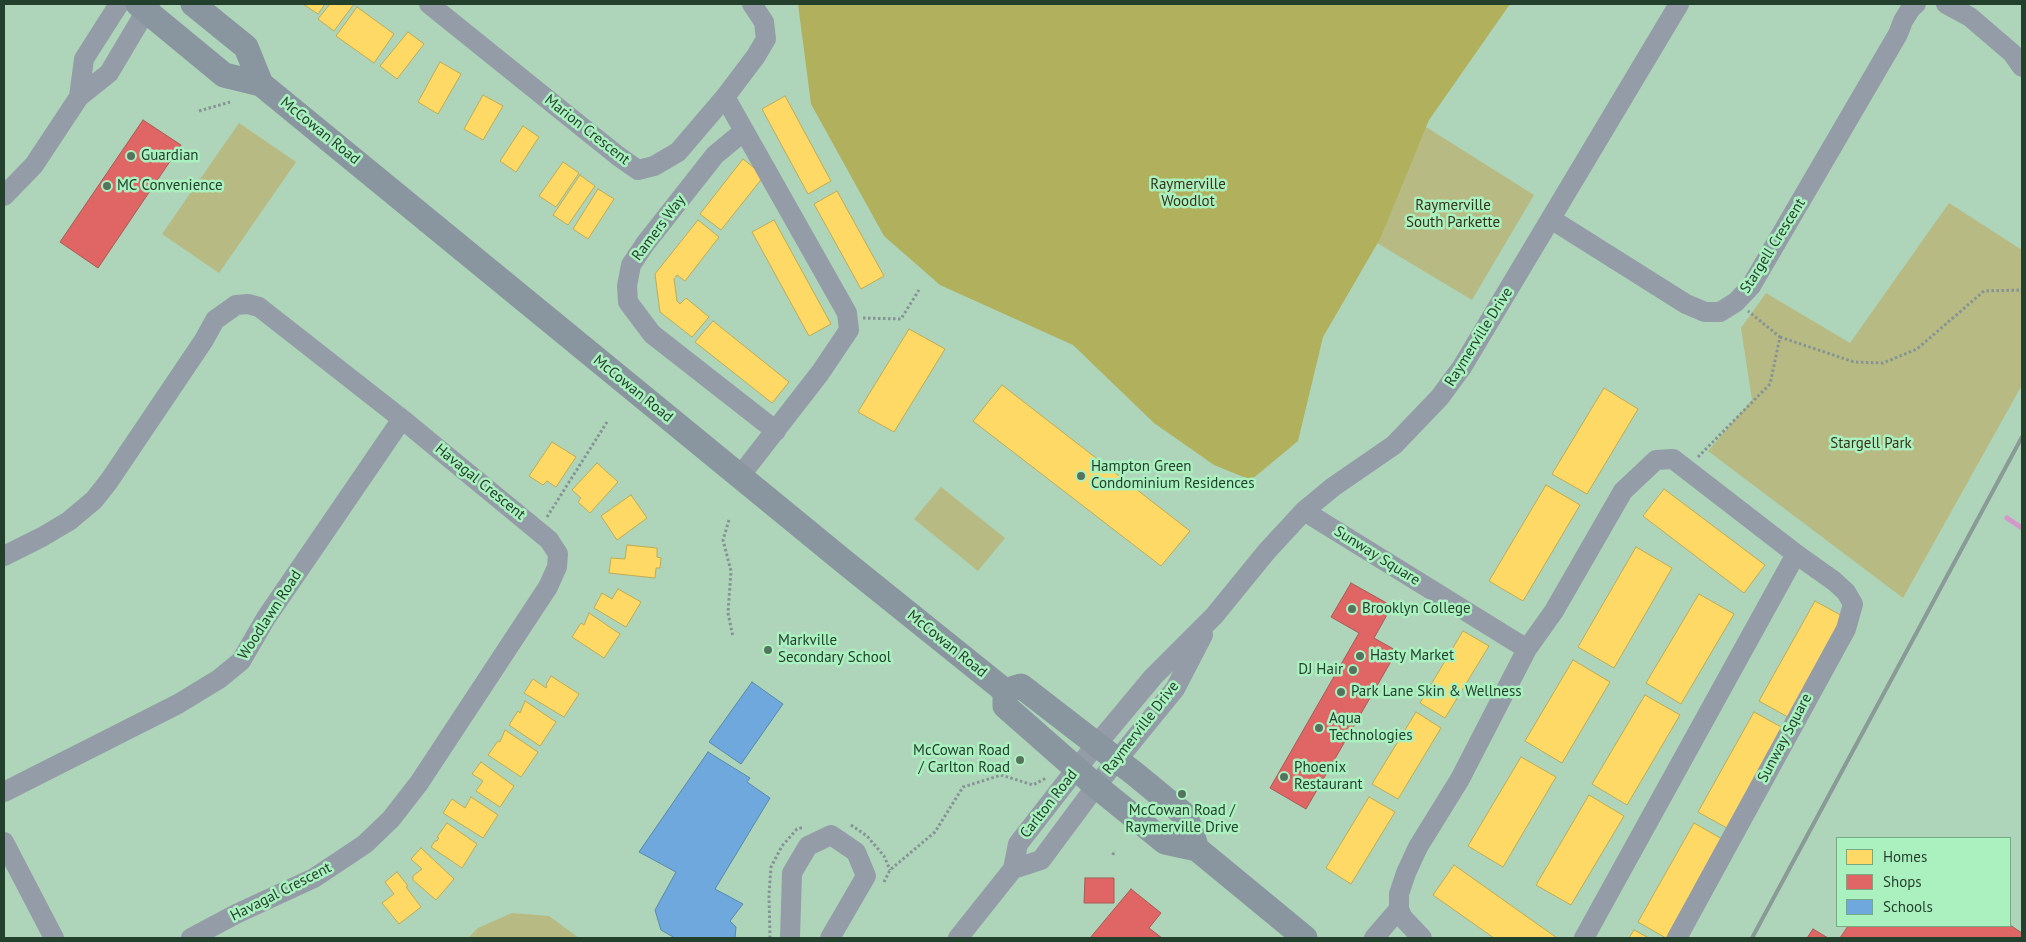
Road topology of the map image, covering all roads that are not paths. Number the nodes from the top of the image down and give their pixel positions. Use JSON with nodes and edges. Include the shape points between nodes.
{"nodes":[{"id":1,"x":119,"y":4,"type":"edge"},
{"id":2,"x":193,"y":4,"type":"edge"},
{"id":3,"x":429,"y":4,"type":"edge"},
{"id":4,"x":752,"y":4,"type":"edge"},
{"id":5,"x":1679,"y":4,"type":"edge"},
{"id":6,"x":1916,"y":4,"type":"edge"},
{"id":7,"x":1946,"y":4,"type":"edge"},
{"id":8,"x":145,"y":6,"type":"edge"},
{"id":9,"x":2022,"y":67,"type":"edge"},
{"id":10,"x":261,"y":84,"type":"junction"},
{"id":11,"x":79,"y":97,"type":"junction"},
{"id":12,"x":725,"y":97,"type":"junction"},
{"id":13,"x":744,"y":131,"type":"junction"},
{"id":14,"x":4,"y":196,"type":"edge"},
{"id":15,"x":1551,"y":219,"type":"junction"},
{"id":16,"x":402,"y":419,"type":"junction"},
{"id":17,"x":776,"y":431,"type":"junction"},
{"id":18,"x":740,"y":476,"type":"junction"},
{"id":19,"x":1304,"y":511,"type":"junction"},
{"id":20,"x":1796,"y":554,"type":"junction"},
{"id":21,"x":4,"y":556,"type":"edge"},
{"id":22,"x":1214,"y":616,"type":"junction"},
{"id":23,"x":1527,"y":649,"type":"junction"},
{"id":24,"x":1005,"y":692,"type":"junction"},
{"id":25,"x":1097,"y":744,"type":"junction"},
{"id":26,"x":1117,"y":759,"type":"junction"},
{"id":27,"x":1077,"y":768,"type":"junction"},
{"id":28,"x":1096,"y":786,"type":"junction"},
{"id":29,"x":4,"y":792,"type":"edge"},
{"id":30,"x":4,"y":842,"type":"edge"},
{"id":31,"x":1197,"y":849,"type":"junction"},
{"id":32,"x":1013,"y":869,"type":"junction"},
{"id":33,"x":1399,"y":909,"type":"junction"},
{"id":34,"x":54,"y":938,"type":"edge"},
{"id":35,"x":192,"y":938,"type":"edge"},
{"id":36,"x":790,"y":938,"type":"edge"},
{"id":37,"x":830,"y":938,"type":"edge"},
{"id":38,"x":958,"y":938,"type":"edge"},
{"id":39,"x":1305,"y":938,"type":"edge"},
{"id":40,"x":1374,"y":938,"type":"edge"},
{"id":41,"x":1422,"y":938,"type":"edge"},
{"id":42,"x":1584,"y":938,"type":"edge"},
{"id":43,"x":1677,"y":938,"type":"edge"}],
"edges":[{"from":1,"to":11,"type":"street","via":[[84,59]]},
{"from":2,"to":10,"type":"main road","name":"McCowan Road","via":[[246,47]]},
{"from":3,"to":12,"type":"street","name":"Marion Crescent","via":[[638,170],[654,166],[678,152]]},
{"from":4,"to":12,"type":"street","name":"Marion Crescent","via":[[764,22],[766,39]]},
{"from":5,"to":15,"type":"street","name":"Raymerville Drive"},
{"from":6,"to":15,"type":"street","name":"Stargell Crescent","via":[[1903,21],[1751,286],[1736,302],[1720,312],[1705,312],[1686,304]]},
{"from":7,"to":9,"type":"street","via":[[1970,17],[2012,53]]},
{"from":8,"to":10,"type":"main road","name":"McCowan Road","via":[[224,75]]},
{"from":8,"to":11,"type":"street","via":[[109,73]]},
{"from":10,"to":18,"type":"main road","name":"McCowan Road"},
{"from":11,"to":14,"type":"street","via":[[34,166]]},
{"from":12,"to":13,"type":"street"},
{"from":13,"to":17,"type":"street","via":[[847,313],[849,330]]},
{"from":13,"to":17,"type":"street","name":"Ramers Way","via":[[715,155],[645,244],[631,265],[628,302],[652,334]]},
{"from":15,"to":19,"type":"street","name":"Raymerville Drive","via":[[1462,367],[1440,397],[1394,445],[1333,486]]},
{"from":16,"to":21,"type":"street","name":"Havagal Crescent","via":[[260,307],[236,305],[215,320],[94,500],[69,521]]},
{"from":16,"to":29,"type":"street","name":"Woodlawn Road","via":[[266,618],[241,661],[178,704]]},
{"from":16,"to":35,"type":"street","name":"Havagal Crescent","via":[[549,540],[558,554],[557,567],[548,587],[420,783],[391,819],[365,844],[314,878]]},
{"from":17,"to":18,"type":"street"},
{"from":18,"to":24,"type":"main road","name":"McCowan Road"},
{"from":19,"to":22,"type":"street","name":"Raymerville Drive"},
{"from":19,"to":23,"type":"street","name":"Sunway Square"},
{"from":20,"to":23,"type":"street","name":"Sunway Square","via":[[1687,468],[1673,459],[1656,460],[1623,491],[1554,611]]},
{"from":20,"to":42,"type":"street"},
{"from":20,"to":43,"type":"street","name":"Sunway Square","via":[[1846,592],[1853,604],[1846,629]]},
{"from":22,"to":25,"type":"street","name":"Raymerville Drive","via":[[1153,677]]},
{"from":22,"to":26,"type":"street","name":"Raymerville Drive","via":[[1175,689]]},
{"from":23,"to":33,"type":"street","name":"Sunway Square","via":[[1460,778],[1418,847],[1399,894]]},
{"from":24,"to":25,"type":"main road","via":[[1021,686]]},
{"from":24,"to":27,"type":"main road","name":"McCowan Road","via":[[1005,706]]},
{"from":25,"to":26,"type":"main road"},
{"from":25,"to":27,"type":"street","name":"Carlton Road"},
{"from":26,"to":28,"type":"street","name":"Raymerville Drive"},
{"from":26,"to":31,"type":"main road","via":[[1186,816]]},
{"from":27,"to":28,"type":"main road","name":"McCowan Road"},
{"from":27,"to":32,"type":"street","name":"Carlton Road","via":[[1018,844]]},
{"from":28,"to":31,"type":"main road","name":"McCowan Road","via":[[1165,842]]},
{"from":28,"to":32,"type":"street","name":"Carlton Road","via":[[1041,860]]},
{"from":30,"to":34,"type":"street"},
{"from":31,"to":39,"type":"main road","name":"McCowan Road"},
{"from":32,"to":38,"type":"street","name":"Carlton Road"},
{"from":33,"to":40,"type":"street"},
{"from":33,"to":41,"type":"street"},
{"from":36,"to":37,"type":"street","via":[[792,873],[808,846],[831,836],[856,852],[866,876]]}]}
